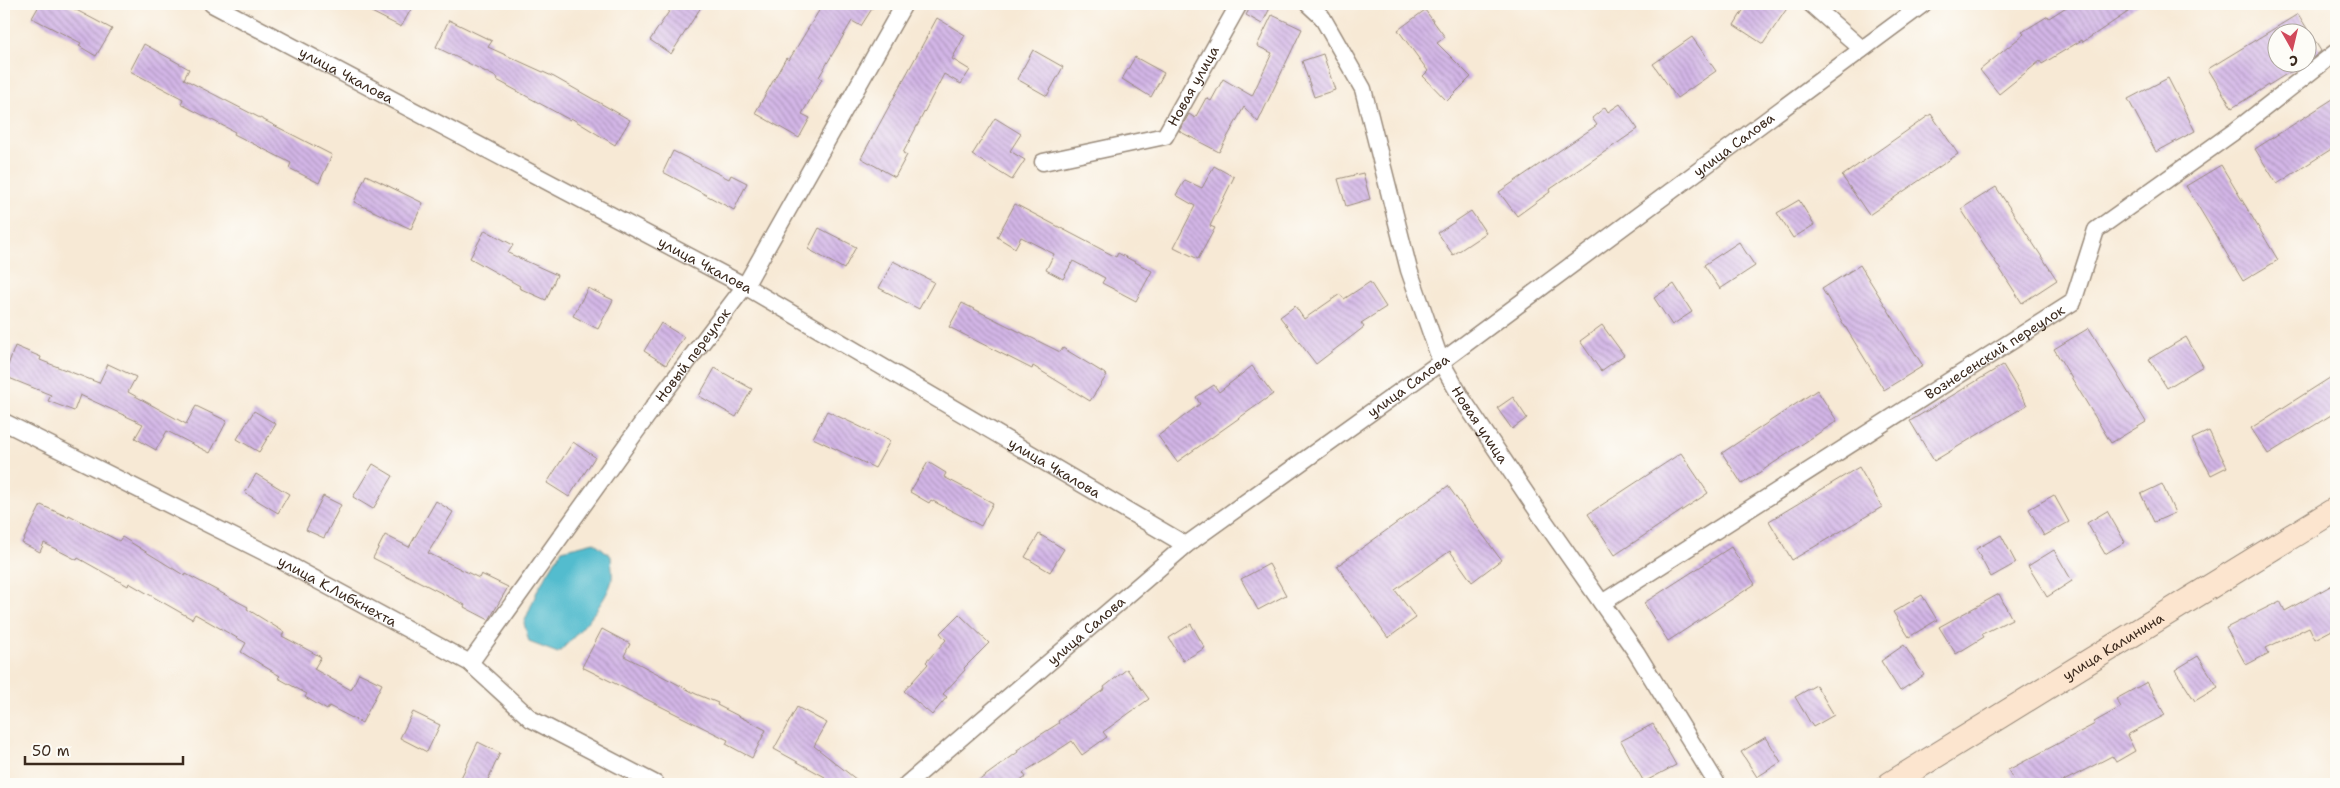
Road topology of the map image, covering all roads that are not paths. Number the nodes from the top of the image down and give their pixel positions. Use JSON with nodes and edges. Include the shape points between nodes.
{"nodes":[{"id":1,"x":212,"y":4,"type":"edge"},
{"id":2,"x":904,"y":4,"type":"edge"},
{"id":3,"x":1239,"y":4,"type":"edge"},
{"id":4,"x":1308,"y":4,"type":"edge"},
{"id":5,"x":1811,"y":4,"type":"edge"},
{"id":6,"x":1923,"y":4,"type":"edge"},
{"id":7,"x":1862,"y":49,"type":"junction"},
{"id":8,"x":2336,"y":52,"type":"edge"},
{"id":9,"x":1043,"y":162,"type":"dead end"},
{"id":10,"x":745,"y":286,"type":"junction"},
{"id":11,"x":1441,"y":362,"type":"junction"},
{"id":12,"x":4,"y":422,"type":"edge"},
{"id":13,"x":2336,"y":509,"type":"edge"},
{"id":14,"x":1186,"y":546,"type":"junction"},
{"id":15,"x":1602,"y":603,"type":"junction"},
{"id":16,"x":470,"y":663,"type":"junction"},
{"id":17,"x":656,"y":784,"type":"edge"},
{"id":18,"x":907,"y":784,"type":"edge"},
{"id":19,"x":1717,"y":784,"type":"edge"},
{"id":20,"x":1890,"y":784,"type":"edge"}],
"edges":[{"from":1,"to":10,"type":"street","name":"улица Чкалова"},
{"from":2,"to":10,"type":"street","name":"Новый переулок"},
{"from":3,"to":9,"type":"street","name":"Новая улица","via":[[1165,136]]},
{"from":4,"to":11,"type":"street","name":"Новая улица","via":[[1322,17],[1363,89],[1409,270]]},
{"from":5,"to":7,"type":"street"},
{"from":6,"to":7,"type":"street","name":"улица Салова"},
{"from":7,"to":11,"type":"street","name":"улица Салова"},
{"from":8,"to":15,"type":"street","name":"Вознесенский переулок","via":[[2235,131],[2096,230],[2073,302]]},
{"from":10,"to":14,"type":"street","name":"улица Чкалова"},
{"from":10,"to":16,"type":"street","name":"Новый переулок","via":[[660,398]]},
{"from":11,"to":14,"type":"street","name":"улица Салова"},
{"from":11,"to":15,"type":"street","name":"Новая улица","via":[[1472,413]]},
{"from":12,"to":16,"type":"street","name":"улица К.Либкнехта","via":[[278,559]]},
{"from":13,"to":20,"type":"main road","name":"улица Калинина"},
{"from":14,"to":18,"type":"street","name":"улица Салова"},
{"from":15,"to":19,"type":"street","name":"Новая улица"},
{"from":16,"to":17,"type":"street","name":"улица К.Либкнехта","via":[[531,719]]}]}
